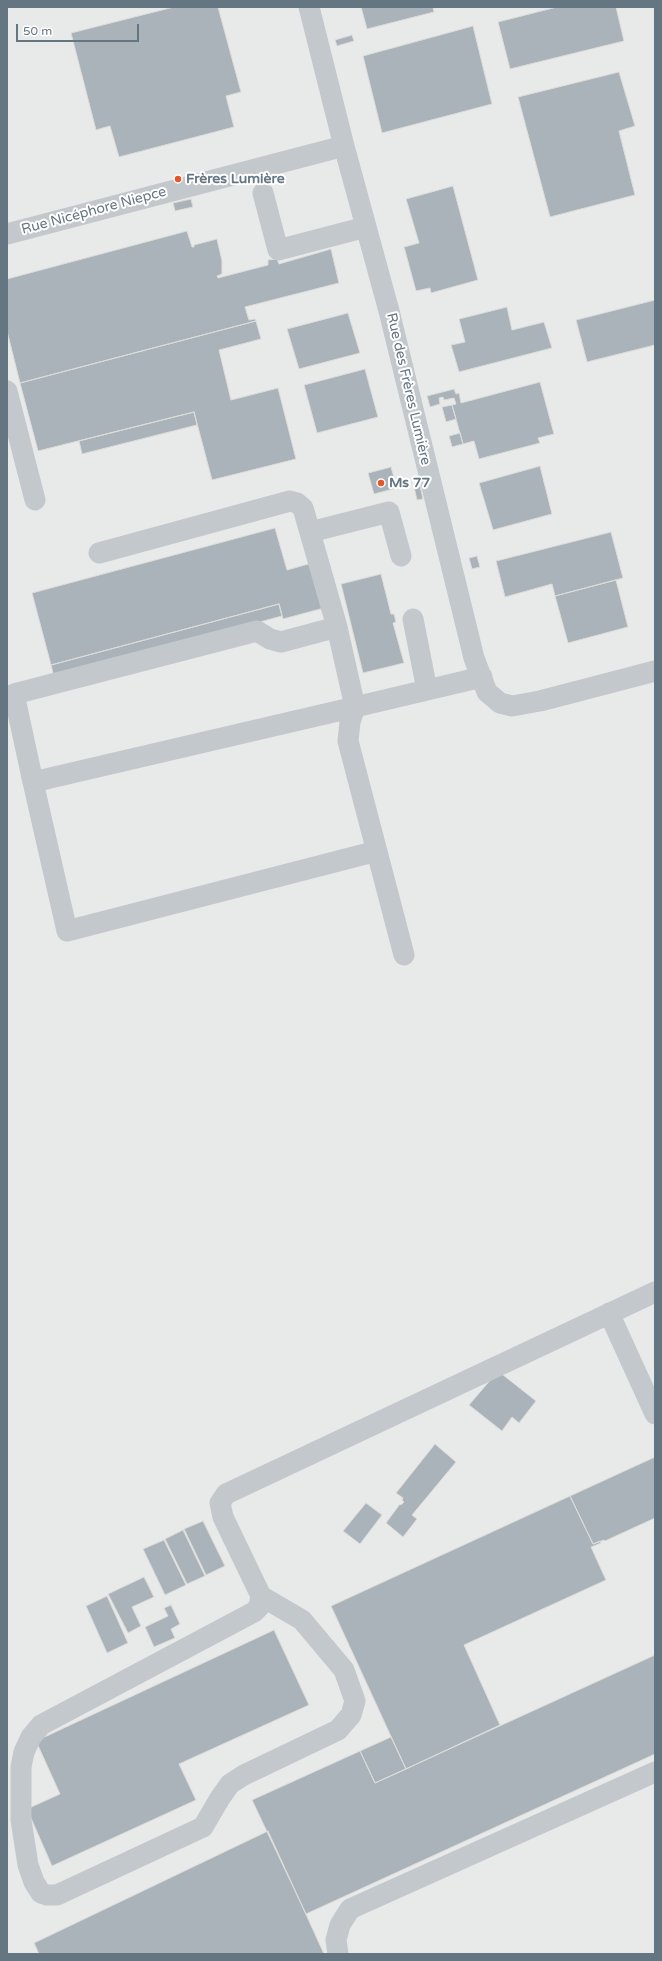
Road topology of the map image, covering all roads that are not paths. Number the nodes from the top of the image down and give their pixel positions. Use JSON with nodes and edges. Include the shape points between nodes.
{"nodes":[{"id":1,"x":309,"y":7,"type":"edge"},
{"id":2,"x":344,"y":146,"type":"junction"},
{"id":3,"x":263,"y":193,"type":"dead end"},
{"id":4,"x":366,"y":227,"type":"junction"},
{"id":5,"x":7,"y":234,"type":"edge"},
{"id":6,"x":7,"y":391,"type":"edge"},
{"id":7,"x":35,"y":500,"type":"dead end"},
{"id":8,"x":310,"y":532,"type":"junction"},
{"id":9,"x":99,"y":553,"type":"dead end"},
{"id":10,"x":401,"y":556,"type":"dead end"},
{"id":11,"x":413,"y":619,"type":"dead end"},
{"id":12,"x":337,"y":627,"type":"junction"},
{"id":13,"x":655,"y":671,"type":"edge"},
{"id":14,"x":482,"y":677,"type":"junction"},
{"id":15,"x":427,"y":690,"type":"junction"},
{"id":16,"x":355,"y":707,"type":"junction"},
{"id":17,"x":33,"y":782,"type":"junction"},
{"id":18,"x":377,"y":851,"type":"junction"},
{"id":19,"x":404,"y":956,"type":"dead end"},
{"id":20,"x":655,"y":1292,"type":"edge"},
{"id":21,"x":610,"y":1313,"type":"junction"},
{"id":22,"x":655,"y":1414,"type":"edge"},
{"id":23,"x":261,"y":1596,"type":"junction"},
{"id":24,"x":655,"y":1772,"type":"edge"},
{"id":25,"x":338,"y":1954,"type":"edge"}],
"edges":[{"from":1,"to":2,"type":"street","name":"Rue des Frères Lumière"},
{"from":2,"to":4,"type":"street","name":"Rue des Frères Lumière"},
{"from":2,"to":5,"type":"street","name":"Rue Nicéphore Niepce"},
{"from":3,"to":4,"type":"street","via":[[278,250]]},
{"from":4,"to":14,"type":"street","name":"Rue des Frères Lumière","via":[[474,658]]},
{"from":6,"to":7,"type":"street"},
{"from":8,"to":9,"type":"street","via":[[303,508],[290,501]]},
{"from":8,"to":10,"type":"street","via":[[389,512]]},
{"from":8,"to":12,"type":"street"},
{"from":11,"to":15,"type":"street"},
{"from":12,"to":16,"type":"street"},
{"from":12,"to":17,"type":"street","via":[[281,642],[257,631],[14,694]]},
{"from":13,"to":14,"type":"street","name":"Rue des Frères Lumière","via":[[512,706],[500,703],[487,692]]},
{"from":14,"to":15,"type":"street"},
{"from":15,"to":16,"type":"street"},
{"from":16,"to":17,"type":"street"},
{"from":16,"to":18,"type":"street","via":[[348,741]]},
{"from":17,"to":18,"type":"street","via":[[67,931]]},
{"from":18,"to":19,"type":"street"},
{"from":20,"to":21,"type":"street"},
{"from":21,"to":22,"type":"street"},
{"from":21,"to":23,"type":"street","via":[[226,1494],[220,1503],[223,1516]]},
{"from":23,"to":23,"type":"street","via":[[302,1620],[344,1670],[355,1702],[351,1715],[338,1730],[230,1784],[203,1827],[56,1895],[41,1893],[28,1864],[21,1820],[21,1767],[31,1737],[41,1725],[254,1612],[259,1607]]},
{"from":24,"to":25,"type":"street","via":[[350,1909],[340,1925],[336,1940]]}]}
